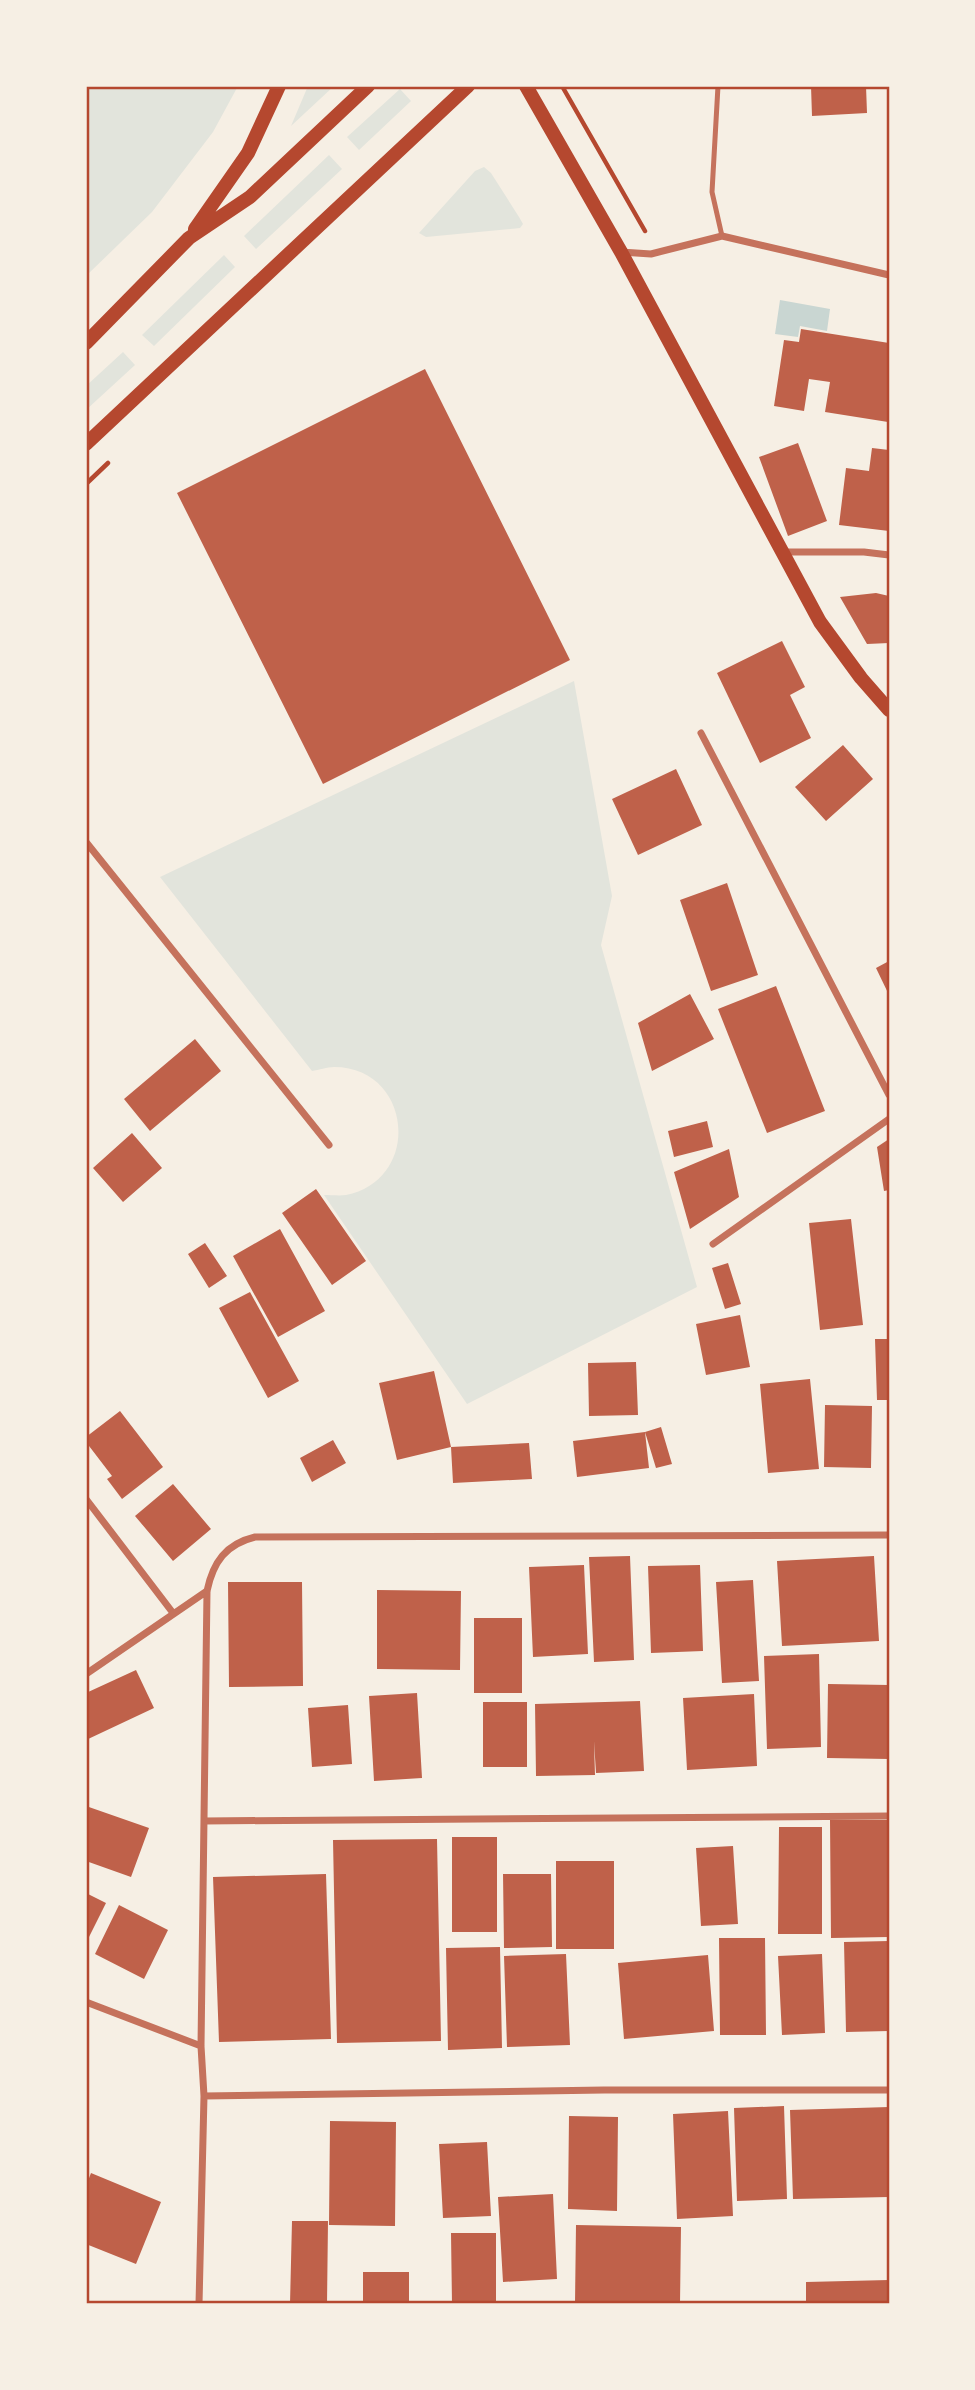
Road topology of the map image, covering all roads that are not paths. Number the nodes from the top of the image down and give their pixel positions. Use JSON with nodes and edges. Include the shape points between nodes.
{"nodes":[{"id":1,"x":279,"y":86,"type":"edge"},
{"id":2,"x":368,"y":86,"type":"edge"},
{"id":3,"x":468,"y":86,"type":"edge"},
{"id":4,"x":526,"y":86,"type":"edge"},
{"id":5,"x":718,"y":86,"type":"edge"},
{"id":6,"x":722,"y":236,"type":"junction"},
{"id":7,"x":189,"y":238,"type":"junction"},
{"id":8,"x":621,"y":252,"type":"junction"},
{"id":9,"x":889,"y":275,"type":"edge"},
{"id":10,"x":86,"y":342,"type":"edge"},
{"id":11,"x":86,"y":444,"type":"edge"},
{"id":12,"x":782,"y":552,"type":"junction"},
{"id":13,"x":889,"y":555,"type":"edge"},
{"id":14,"x":889,"y":710,"type":"edge"},
{"id":15,"x":701,"y":733,"type":"dead end"},
{"id":16,"x":86,"y":842,"type":"edge"},
{"id":17,"x":889,"y":1095,"type":"edge"},
{"id":18,"x":889,"y":1119,"type":"edge"},
{"id":19,"x":329,"y":1145,"type":"dead end"},
{"id":20,"x":713,"y":1244,"type":"dead end"},
{"id":21,"x":86,"y":1499,"type":"edge"},
{"id":22,"x":889,"y":1535,"type":"edge"},
{"id":23,"x":207,"y":1591,"type":"junction"},
{"id":24,"x":173,"y":1613,"type":"junction"},
{"id":25,"x":86,"y":1674,"type":"edge"},
{"id":26,"x":889,"y":1816,"type":"edge"},
{"id":27,"x":204,"y":1821,"type":"junction"},
{"id":28,"x":86,"y":2002,"type":"edge"},
{"id":29,"x":201,"y":2046,"type":"junction"},
{"id":30,"x":889,"y":2090,"type":"edge"},
{"id":31,"x":204,"y":2096,"type":"junction"},
{"id":32,"x":199,"y":2304,"type":"edge"}],
"edges":[{"from":1,"to":7,"type":"main road","via":[[247,153]]},
{"from":2,"to":7,"type":"main road","via":[[250,197]]},
{"from":3,"to":11,"type":"main road"},
{"from":4,"to":8,"type":"main road"},
{"from":5,"to":6,"type":"lane","via":[[712,192]]},
{"from":6,"to":8,"type":"street","via":[[652,254]]},
{"from":6,"to":9,"type":"street"},
{"from":7,"to":10,"type":"main road"},
{"from":8,"to":12,"type":"main road"},
{"from":12,"to":13,"type":"street"},
{"from":12,"to":14,"type":"main road","via":[[820,622]]},
{"from":15,"to":17,"type":"street"},
{"from":16,"to":19,"type":"street"},
{"from":18,"to":20,"type":"street"},
{"from":21,"to":24,"type":"street"},
{"from":22,"to":23,"type":"street","via":[[255,1536],[228,1549],[215,1564]]},
{"from":23,"to":24,"type":"street"},
{"from":23,"to":27,"type":"street"},
{"from":24,"to":25,"type":"street"},
{"from":26,"to":27,"type":"street"},
{"from":27,"to":29,"type":"street"},
{"from":28,"to":29,"type":"street"},
{"from":29,"to":31,"type":"street"},
{"from":30,"to":31,"type":"street"},
{"from":31,"to":32,"type":"street"}]}
